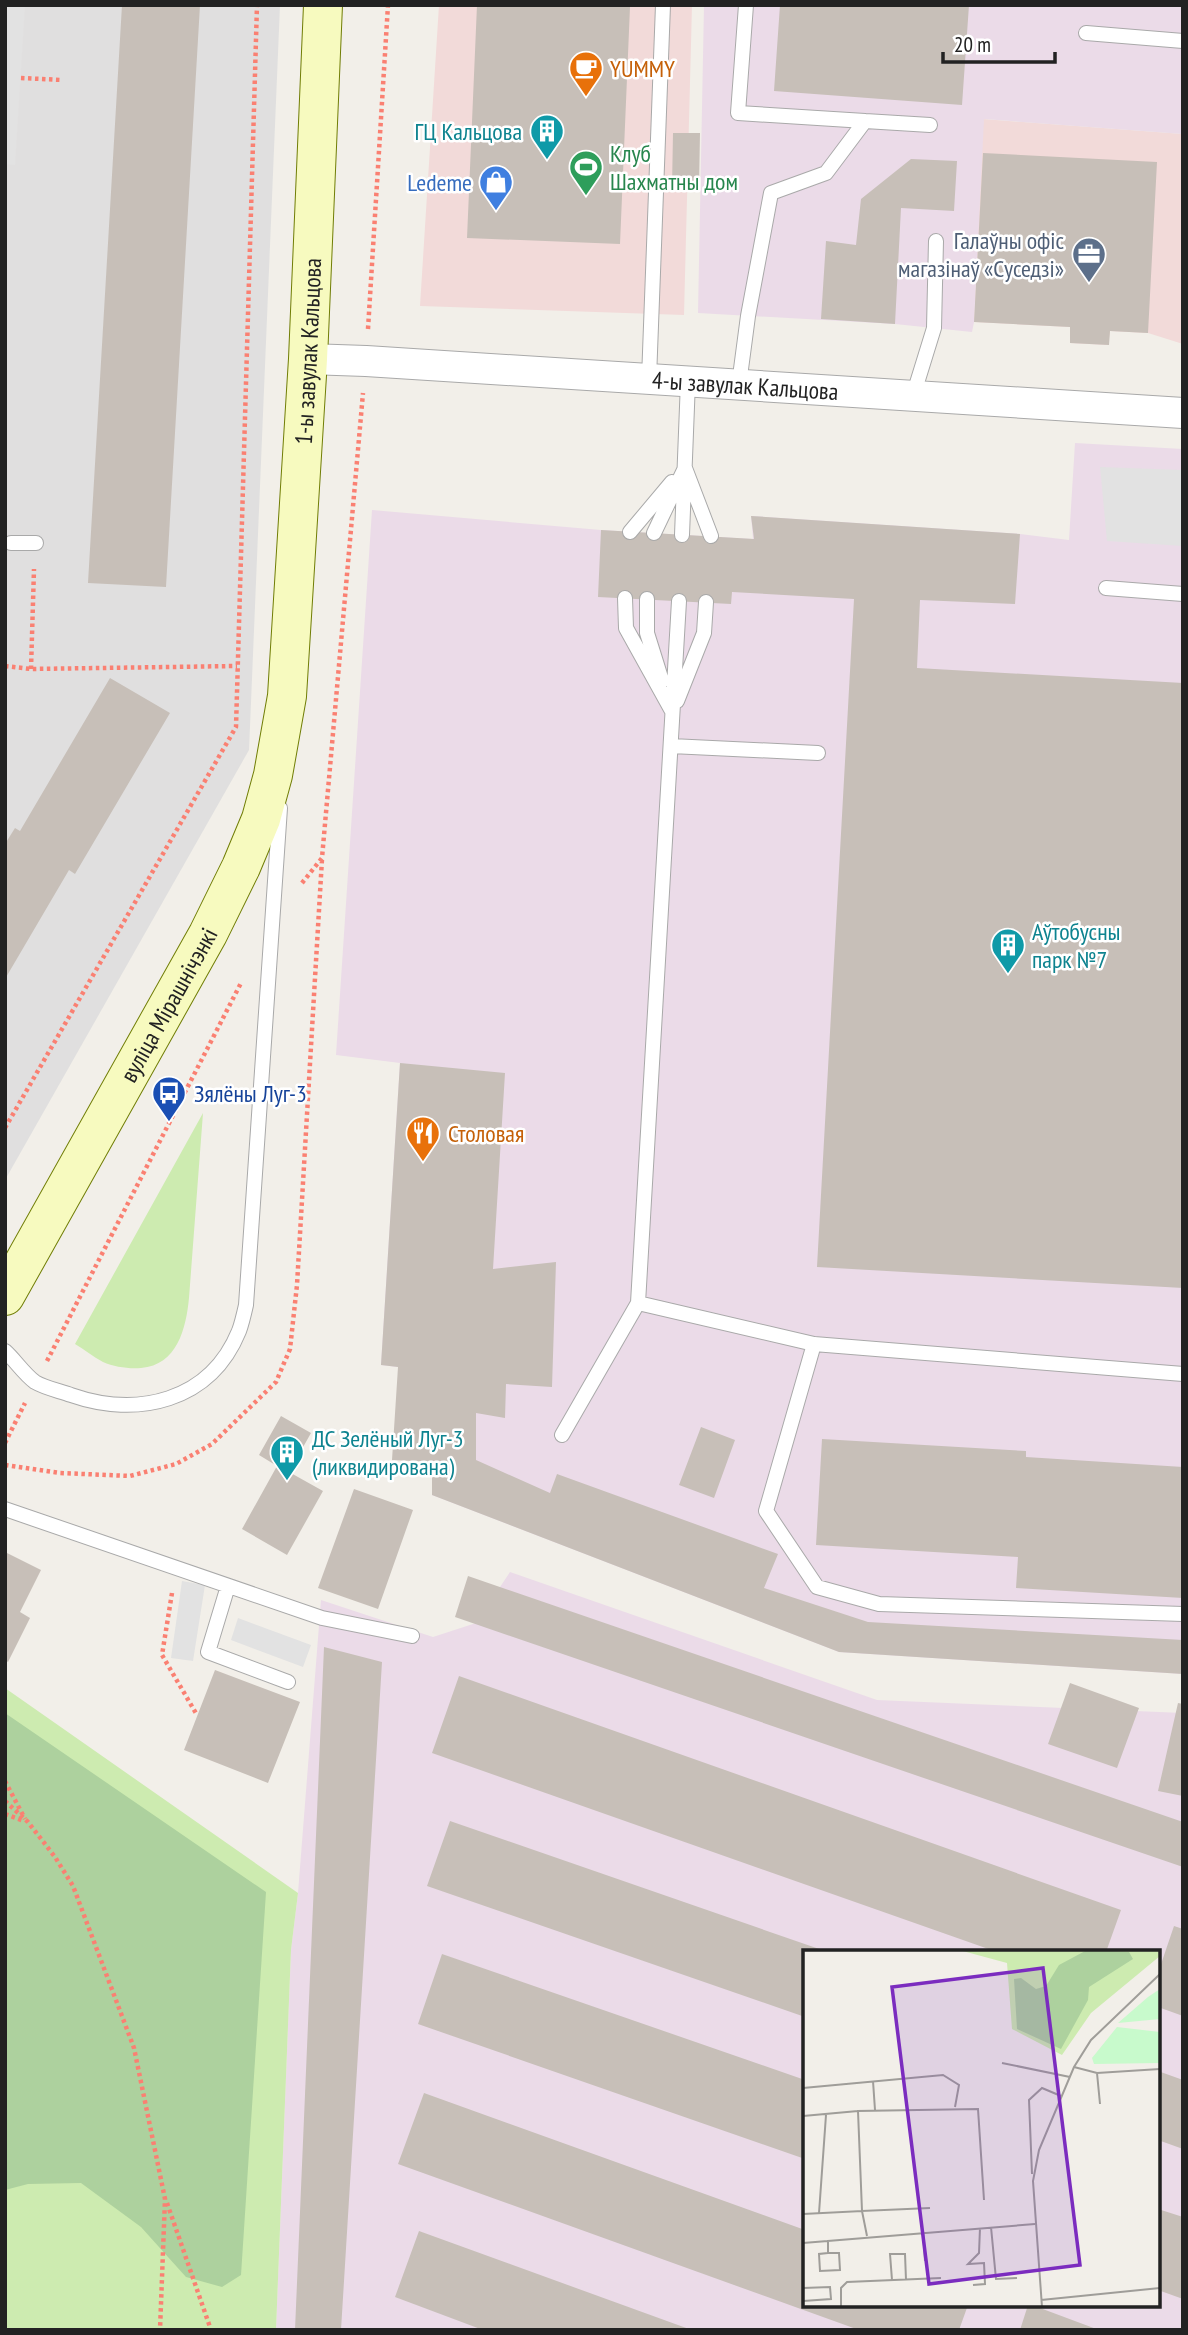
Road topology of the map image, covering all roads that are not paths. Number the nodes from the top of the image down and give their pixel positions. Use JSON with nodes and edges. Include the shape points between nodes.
{"nodes":[{"id":1,"x":323,"y":5,"type":"edge"},
{"id":2,"x":663,"y":5,"type":"edge"},
{"id":3,"x":746,"y":5,"type":"edge"},
{"id":4,"x":1086,"y":33,"type":"dead end"},
{"id":5,"x":1183,"y":41,"type":"edge"},
{"id":6,"x":865,"y":121,"type":"junction"},
{"id":7,"x":930,"y":125,"type":"dead end"},
{"id":8,"x":936,"y":241,"type":"dead end"},
{"id":9,"x":308,"y":359,"type":"junction"},
{"id":10,"x":649,"y":379,"type":"junction"},
{"id":11,"x":688,"y":381,"type":"junction"},
{"id":12,"x":739,"y":384,"type":"junction"},
{"id":13,"x":913,"y":396,"type":"junction"},
{"id":14,"x":1182,"y":410,"type":"edge"},
{"id":15,"x":685,"y":468,"type":"junction"},
{"id":16,"x":630,"y":532,"type":"dead end"},
{"id":17,"x":654,"y":533,"type":"dead end"},
{"id":18,"x":682,"y":535,"type":"dead end"},
{"id":19,"x":711,"y":536,"type":"dead end"},
{"id":20,"x":11,"y":543,"type":"dead end"},
{"id":21,"x":36,"y":543,"type":"dead end"},
{"id":22,"x":1107,"y":588,"type":"dead end"},
{"id":23,"x":1183,"y":594,"type":"edge"},
{"id":24,"x":625,"y":598,"type":"dead end"},
{"id":25,"x":647,"y":600,"type":"dead end"},
{"id":26,"x":679,"y":601,"type":"dead end"},
{"id":27,"x":706,"y":602,"type":"dead end"},
{"id":28,"x":287,"y":696,"type":"junction"},
{"id":29,"x":672,"y":712,"type":"junction"},
{"id":30,"x":671,"y":746,"type":"junction"},
{"id":31,"x":818,"y":753,"type":"dead end"},
{"id":32,"x":5,"y":1296,"type":"edge"},
{"id":33,"x":638,"y":1304,"type":"junction"},
{"id":34,"x":814,"y":1344,"type":"junction"},
{"id":35,"x":5,"y":1351,"type":"edge"},
{"id":36,"x":1183,"y":1374,"type":"edge"},
{"id":37,"x":562,"y":1435,"type":"dead end"},
{"id":38,"x":5,"y":1509,"type":"edge"},
{"id":39,"x":228,"y":1586,"type":"junction"},
{"id":40,"x":1183,"y":1614,"type":"edge"},
{"id":41,"x":412,"y":1636,"type":"dead end"},
{"id":42,"x":288,"y":1682,"type":"dead end"}],
"edges":[{"from":1,"to":9,"type":"main road","name":"1-ы завулак Кальцова"},
{"from":2,"to":10,"type":"lane"},
{"from":3,"to":6,"type":"lane","via":[[738,113]]},
{"from":4,"to":5,"type":"lane"},
{"from":6,"to":7,"type":"lane"},
{"from":6,"to":12,"type":"lane","via":[[826,173],[771,193]]},
{"from":8,"to":13,"type":"lane","via":[[934,328]]},
{"from":9,"to":10,"type":"street","name":"4-ы завулак Кальцова"},
{"from":9,"to":28,"type":"main road","name":"1-ы завулак Кальцова"},
{"from":10,"to":11,"type":"street","name":"4-ы завулак Кальцова"},
{"from":11,"to":12,"type":"street","name":"4-ы завулак Кальцова"},
{"from":11,"to":15,"type":"lane"},
{"from":12,"to":13,"type":"street","name":"4-ы завулак Кальцова"},
{"from":13,"to":14,"type":"street","name":"4-ы завулак Кальцова"},
{"from":15,"to":16,"type":"lane"},
{"from":15,"to":17,"type":"lane"},
{"from":15,"to":18,"type":"lane"},
{"from":15,"to":19,"type":"lane"},
{"from":20,"to":21,"type":"lane"},
{"from":22,"to":23,"type":"lane"},
{"from":24,"to":29,"type":"lane","via":[[626,628]]},
{"from":25,"to":29,"type":"lane","via":[[647,633]]},
{"from":26,"to":29,"type":"lane"},
{"from":27,"to":29,"type":"lane","via":[[704,633]]},
{"from":28,"to":32,"type":"main road","name":"вуліца Мірашнічэнкі","via":[[273,775],[241,867]]},
{"from":28,"to":35,"type":"lane","via":[[246,1305],[239,1332],[211,1373],[187,1392],[159,1403],[88,1401],[36,1382]]},
{"from":29,"to":30,"type":"lane"},
{"from":30,"to":31,"type":"lane"},
{"from":30,"to":33,"type":"lane"},
{"from":33,"to":34,"type":"lane"},
{"from":33,"to":37,"type":"lane"},
{"from":34,"to":36,"type":"lane"},
{"from":34,"to":40,"type":"lane","via":[[766,1511],[817,1587],[879,1604]]},
{"from":38,"to":39,"type":"lane"},
{"from":39,"to":41,"type":"lane","via":[[322,1618]]},
{"from":39,"to":42,"type":"lane","via":[[208,1652]]}]}
